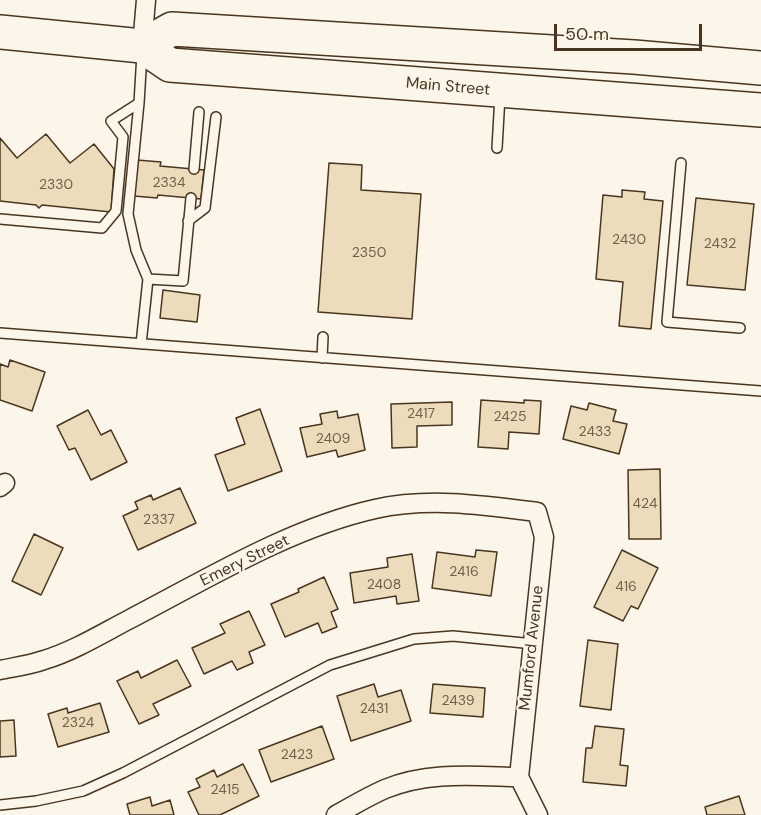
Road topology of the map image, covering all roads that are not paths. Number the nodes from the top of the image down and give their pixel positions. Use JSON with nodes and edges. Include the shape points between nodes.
{"nodes":[{"id":1,"x":146,"y":0,"type":"edge"},
{"id":2,"x":0,"y":32,"type":"edge"},
{"id":3,"x":142,"y":46,"type":"junction"},
{"id":4,"x":761,"y":68,"type":"edge"},
{"id":5,"x":500,"y":91,"type":"junction"},
{"id":6,"x":139,"y":103,"type":"junction"},
{"id":7,"x":761,"y":110,"type":"edge"},
{"id":8,"x":199,"y":112,"type":"dead end"},
{"id":9,"x":216,"y":117,"type":"dead end"},
{"id":10,"x":497,"y":148,"type":"dead end"},
{"id":11,"x":681,"y":163,"type":"dead end"},
{"id":12,"x":194,"y":169,"type":"dead end"},
{"id":13,"x":191,"y":198,"type":"dead end"},
{"id":14,"x":0,"y":219,"type":"edge"},
{"id":15,"x":189,"y":221,"type":"junction"},
{"id":16,"x":148,"y":279,"type":"junction"},
{"id":17,"x":740,"y":328,"type":"dead end"},
{"id":18,"x":0,"y":333,"type":"edge"},
{"id":19,"x":323,"y":337,"type":"dead end"},
{"id":20,"x":141,"y":344,"type":"junction"},
{"id":21,"x":322,"y":358,"type":"junction"},
{"id":22,"x":761,"y":391,"type":"edge"},
{"id":23,"x":503,"y":508,"type":"joint"},
{"id":24,"x":534,"y":644,"type":"junction"},
{"id":25,"x":0,"y":670,"type":"edge"},
{"id":26,"x":519,"y":777,"type":"junction"},
{"id":27,"x":0,"y":805,"type":"edge"},
{"id":28,"x":336,"y":815,"type":"edge"},
{"id":29,"x":538,"y":815,"type":"edge"}],
"edges":[{"from":1,"to":3,"type":"street"},
{"from":2,"to":3,"type":"highway","name":"Main Street"},
{"from":3,"to":4,"type":"highway","via":[[172,29]]},
{"from":3,"to":5,"type":"highway","name":"Main Street","via":[[170,65]]},
{"from":3,"to":6,"type":"lane"},
{"from":5,"to":7,"type":"highway","name":"Main Street"},
{"from":5,"to":10,"type":"lane"},
{"from":6,"to":14,"type":"lane","via":[[111,120],[123,136],[116,211],[102,228]]},
{"from":6,"to":16,"type":"lane","via":[[128,214]]},
{"from":8,"to":12,"type":"lane"},
{"from":9,"to":15,"type":"lane","via":[[205,208]]},
{"from":11,"to":17,"type":"lane","via":[[667,322]]},
{"from":13,"to":15,"type":"lane"},
{"from":15,"to":16,"type":"lane","via":[[183,281]]},
{"from":16,"to":20,"type":"lane"},
{"from":18,"to":20,"type":"lane"},
{"from":19,"to":21,"type":"lane"},
{"from":20,"to":21,"type":"lane"},
{"from":21,"to":22,"type":"lane"},
{"from":23,"to":24,"type":"street","name":"Mumford Avenue","via":[[537,512],[544,537]]},
{"from":23,"to":25,"type":"street","name":"Emery Street","via":[[421,503],[375,509],[317,526],[78,646],[45,660]]},
{"from":24,"to":26,"type":"street","name":"Mumford Avenue"},
{"from":24,"to":27,"type":"lane","via":[[453,636],[414,639],[330,665],[83,791]]},
{"from":26,"to":28,"type":"street","via":[[429,777],[386,789]]},
{"from":26,"to":29,"type":"street"}]}
